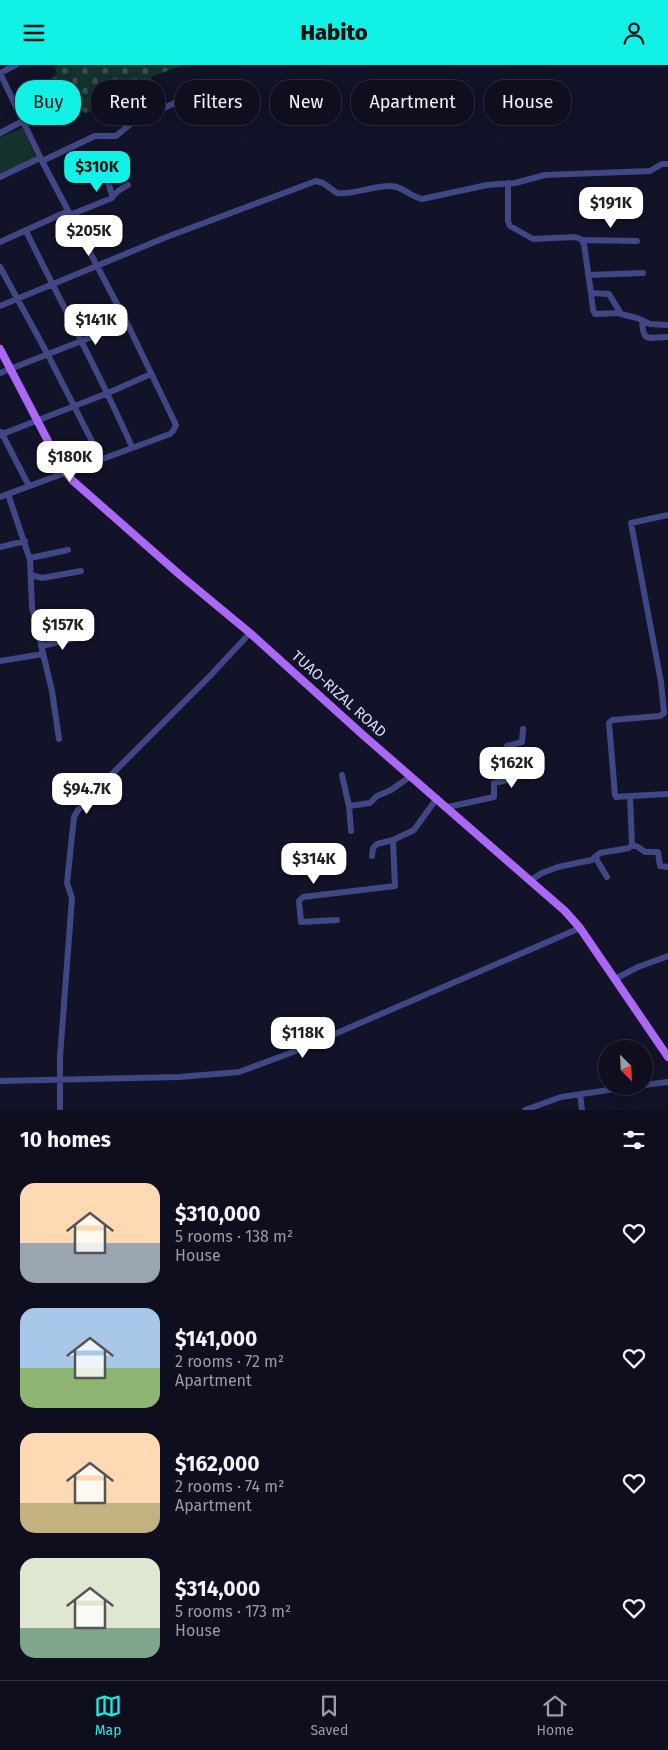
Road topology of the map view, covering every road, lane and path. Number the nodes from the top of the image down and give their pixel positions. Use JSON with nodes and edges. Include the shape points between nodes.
{"nodes":[{"id":1,"x":16,"y":65,"type":"edge"},
{"id":2,"x":0,"y":73,"type":"edge"},
{"id":3,"x":175,"y":103,"type":"edge"},
{"id":4,"x":15,"y":104,"type":"edge"},
{"id":5,"x":15,"y":125,"type":"edge"},
{"id":6,"x":25,"y":125,"type":"edge"},
{"id":7,"x":0,"y":133,"type":"edge"},
{"id":8,"x":41,"y":159,"type":"junction"},
{"id":9,"x":668,"y":164,"type":"edge"},
{"id":10,"x":111,"y":173,"type":"dead end"},
{"id":11,"x":0,"y":177,"type":"edge"},
{"id":12,"x":508,"y":183,"type":"junction"},
{"id":13,"x":128,"y":185,"type":"dead end"},
{"id":14,"x":113,"y":196,"type":"junction"},
{"id":15,"x":69,"y":213,"type":"junction"},
{"id":16,"x":26,"y":231,"type":"junction"},
{"id":17,"x":583,"y":240,"type":"junction"},
{"id":18,"x":637,"y":241,"type":"dead end"},
{"id":19,"x":0,"y":242,"type":"edge"},
{"id":20,"x":97,"y":265,"type":"junction"},
{"id":21,"x":0,"y":267,"type":"edge"},
{"id":22,"x":643,"y":273,"type":"dead end"},
{"id":23,"x":588,"y":275,"type":"junction"},
{"id":24,"x":51,"y":284,"type":"junction"},
{"id":25,"x":591,"y":293,"type":"junction"},
{"id":26,"x":18,"y":299,"type":"junction"},
{"id":27,"x":0,"y":306,"type":"edge"},
{"id":28,"x":619,"y":313,"type":"junction"},
{"id":29,"x":642,"y":320,"type":"junction"},
{"id":30,"x":127,"y":323,"type":"junction"},
{"id":31,"x":668,"y":325,"type":"edge"},
{"id":32,"x":668,"y":337,"type":"edge"},
{"id":33,"x":82,"y":341,"type":"junction"},
{"id":34,"x":0,"y":349,"type":"edge"},
{"id":35,"x":48,"y":355,"type":"junction"},
{"id":36,"x":11,"y":369,"type":"junction"},
{"id":37,"x":0,"y":373,"type":"edge"},
{"id":38,"x":151,"y":374,"type":"junction"},
{"id":39,"x":108,"y":393,"type":"junction"},
{"id":40,"x":74,"y":406,"type":"junction"},
{"id":41,"x":38,"y":420,"type":"junction"},
{"id":42,"x":1,"y":433,"type":"edge"},
{"id":43,"x":132,"y":447,"type":"junction"},
{"id":44,"x":101,"y":459,"type":"junction"},
{"id":45,"x":66,"y":473,"type":"junction"},
{"id":46,"x":28,"y":487,"type":"junction"},
{"id":47,"x":8,"y":494,"type":"junction"},
{"id":48,"x":0,"y":497,"type":"edge"},
{"id":49,"x":668,"y":515,"type":"edge"},
{"id":50,"x":25,"y":541,"type":"junction"},
{"id":51,"x":0,"y":547,"type":"edge"},
{"id":52,"x":68,"y":550,"type":"dead end"},
{"id":53,"x":30,"y":558,"type":"junction"},
{"id":54,"x":81,"y":571,"type":"dead end"},
{"id":55,"x":31,"y":575,"type":"junction"},
{"id":56,"x":250,"y":633,"type":"junction"},
{"id":57,"x":81,"y":637,"type":"dead end"},
{"id":58,"x":41,"y":645,"type":"junction"},
{"id":59,"x":43,"y":654,"type":"junction"},
{"id":60,"x":0,"y":661,"type":"edge"},
{"id":61,"x":523,"y":729,"type":"dead end"},
{"id":62,"x":59,"y":739,"type":"dead end"},
{"id":63,"x":342,"y":775,"type":"dead end"},
{"id":64,"x":411,"y":775,"type":"junction"},
{"id":65,"x":668,"y":794,"type":"edge"},
{"id":66,"x":630,"y":796,"type":"junction"},
{"id":67,"x":437,"y":798,"type":"junction"},
{"id":68,"x":349,"y":806,"type":"junction"},
{"id":69,"x":448,"y":807,"type":"junction"},
{"id":70,"x":351,"y":831,"type":"dead end"},
{"id":71,"x":394,"y":840,"type":"junction"},
{"id":72,"x":632,"y":845,"type":"junction"},
{"id":73,"x":372,"y":856,"type":"dead end"},
{"id":74,"x":595,"y":857,"type":"junction"},
{"id":75,"x":668,"y":867,"type":"edge"},
{"id":76,"x":607,"y":877,"type":"dead end"},
{"id":77,"x":531,"y":880,"type":"junction"},
{"id":78,"x":337,"y":919,"type":"dead end"},
{"id":79,"x":580,"y":928,"type":"junction"},
{"id":80,"x":668,"y":956,"type":"edge"},
{"id":81,"x":615,"y":979,"type":"junction"},
{"id":82,"x":668,"y":1057,"type":"edge"},
{"id":83,"x":60,"y":1079,"type":"junction"},
{"id":84,"x":0,"y":1081,"type":"edge"},
{"id":85,"x":668,"y":1082,"type":"edge"},
{"id":86,"x":653,"y":1084,"type":"edge"},
{"id":87,"x":598,"y":1091,"type":"edge"},
{"id":88,"x":580,"y":1094,"type":"junction"},
{"id":89,"x":60,"y":1110,"type":"edge"},
{"id":90,"x":525,"y":1110,"type":"edge"},
{"id":91,"x":582,"y":1110,"type":"edge"}],
"edges":[{"from":1,"to":2,"type":"street"},
{"from":2,"to":4,"type":"street"},
{"from":3,"to":8,"type":"street","via":[[133,122],[116,136],[95,137]]},
{"from":5,"to":7,"type":"street"},
{"from":6,"to":8,"type":"street"},
{"from":8,"to":11,"type":"street"},
{"from":8,"to":15,"type":"street"},
{"from":9,"to":12,"type":"street","via":[[650,171],[545,175]]},
{"from":10,"to":14,"type":"street","via":[[108,182]]},
{"from":12,"to":17,"type":"street","via":[[510,226],[531,239],[578,237]]},
{"from":12,"to":20,"type":"street","via":[[422,199],[394,186],[337,193],[316,181]]},
{"from":13,"to":14,"type":"street"},
{"from":14,"to":15,"type":"street"},
{"from":15,"to":16,"type":"street"},
{"from":15,"to":20,"type":"street"},
{"from":16,"to":19,"type":"street"},
{"from":16,"to":24,"type":"street"},
{"from":17,"to":18,"type":"street"},
{"from":17,"to":23,"type":"street"},
{"from":20,"to":24,"type":"street"},
{"from":20,"to":30,"type":"street"},
{"from":21,"to":26,"type":"street"},
{"from":22,"to":23,"type":"street"},
{"from":23,"to":25,"type":"street"},
{"from":24,"to":26,"type":"street"},
{"from":24,"to":33,"type":"street"},
{"from":25,"to":28,"type":"street","via":[[609,294]]},
{"from":25,"to":28,"type":"street","via":[[595,314]]},
{"from":26,"to":27,"type":"street"},
{"from":26,"to":35,"type":"street"},
{"from":28,"to":29,"type":"street"},
{"from":29,"to":31,"type":"street"},
{"from":29,"to":32,"type":"street","via":[[645,337]]},
{"from":30,"to":33,"type":"street"},
{"from":30,"to":38,"type":"street"},
{"from":33,"to":35,"type":"street"},
{"from":33,"to":39,"type":"street"},
{"from":34,"to":36,"type":"main road","name":"TUAO-RIZAL ROAD"},
{"from":35,"to":36,"type":"street"},
{"from":35,"to":40,"type":"street"},
{"from":36,"to":37,"type":"street"},
{"from":36,"to":41,"type":"main road","name":"TUAO-RIZAL ROAD"},
{"from":38,"to":39,"type":"street"},
{"from":38,"to":43,"type":"street","via":[[176,421],[175,428],[170,434]]},
{"from":39,"to":40,"type":"street"},
{"from":39,"to":43,"type":"street"},
{"from":40,"to":41,"type":"street"},
{"from":40,"to":44,"type":"street"},
{"from":41,"to":42,"type":"street"},
{"from":41,"to":45,"type":"main road","name":"TUAO-RIZAL ROAD"},
{"from":42,"to":46,"type":"street"},
{"from":43,"to":44,"type":"street"},
{"from":44,"to":45,"type":"street"},
{"from":45,"to":46,"type":"street"},
{"from":45,"to":56,"type":"main road","name":"TUAO-RIZAL ROAD"},
{"from":46,"to":47,"type":"street"},
{"from":47,"to":48,"type":"street"},
{"from":47,"to":50,"type":"street"},
{"from":49,"to":66,"type":"street","via":[[631,523],[664,711],[660,716],[609,722],[615,795]]},
{"from":50,"to":51,"type":"street"},
{"from":50,"to":53,"type":"street"},
{"from":52,"to":53,"type":"street"},
{"from":53,"to":55,"type":"street"},
{"from":54,"to":55,"type":"street","via":[[42,578]]},
{"from":55,"to":58,"type":"street","via":[[32,607]]},
{"from":56,"to":64,"type":"main road","name":"TUAO-RIZAL ROAD"},
{"from":56,"to":83,"type":"street","via":[[93,793],[74,817],[67,883],[72,898]]},
{"from":57,"to":58,"type":"street"},
{"from":58,"to":59,"type":"street"},
{"from":59,"to":60,"type":"street"},
{"from":59,"to":62,"type":"street"},
{"from":61,"to":69,"type":"street","via":[[523,740],[507,745],[510,777],[494,783],[494,797]]},
{"from":63,"to":68,"type":"street"},
{"from":64,"to":67,"type":"main road","name":"TUAO-RIZAL ROAD"},
{"from":64,"to":68,"type":"street","via":[[391,790],[377,795],[370,803]]},
{"from":65,"to":66,"type":"street"},
{"from":66,"to":72,"type":"street"},
{"from":67,"to":69,"type":"main road","name":"TUAO-RIZAL ROAD"},
{"from":67,"to":71,"type":"street","via":[[414,831]]},
{"from":68,"to":70,"type":"street"},
{"from":69,"to":77,"type":"main road","name":"TUAO-RIZAL ROAD"},
{"from":71,"to":73,"type":"street","via":[[375,845]]},
{"from":71,"to":78,"type":"street","via":[[395,886],[303,897],[299,901],[301,922]]},
{"from":72,"to":74,"type":"street"},
{"from":72,"to":75,"type":"street","via":[[645,852],[658,852],[660,865]]},
{"from":74,"to":76,"type":"street"},
{"from":74,"to":77,"type":"street","via":[[590,861],[558,867]]},
{"from":77,"to":79,"type":"main road","name":"TUAO-RIZAL ROAD"},
{"from":79,"to":81,"type":"main road","name":"TUAO-RIZAL ROAD"},
{"from":79,"to":83,"type":"street","via":[[247,1069],[227,1074],[179,1077]]},
{"from":80,"to":81,"type":"street"},
{"from":81,"to":82,"type":"main road","name":"TUAO-RIZAL ROAD"},
{"from":83,"to":84,"type":"street"},
{"from":83,"to":89,"type":"street"},
{"from":85,"to":86,"type":"street"},
{"from":87,"to":88,"type":"street"},
{"from":88,"to":90,"type":"street"},
{"from":88,"to":91,"type":"street"}]}
